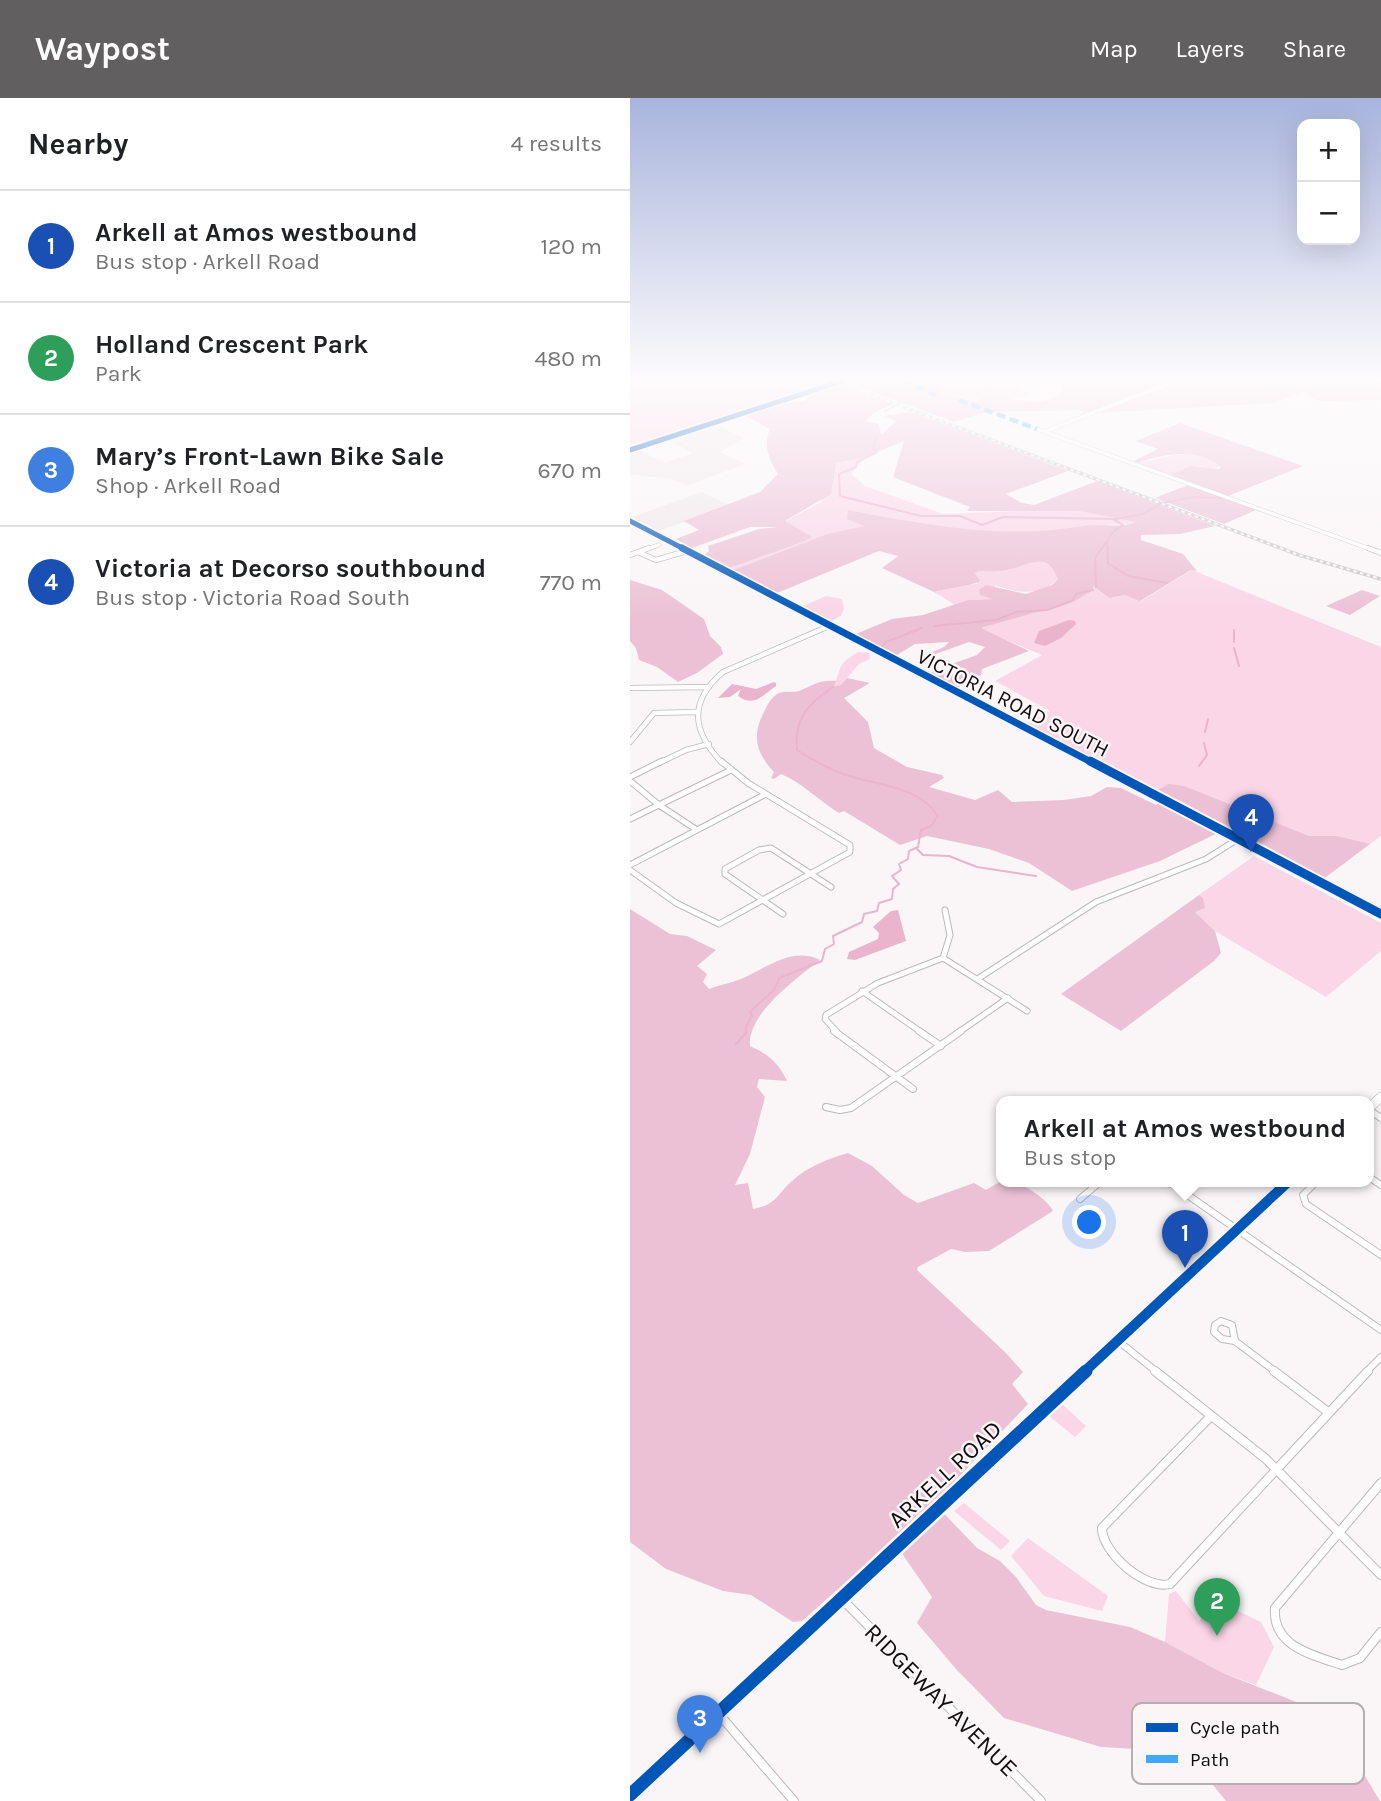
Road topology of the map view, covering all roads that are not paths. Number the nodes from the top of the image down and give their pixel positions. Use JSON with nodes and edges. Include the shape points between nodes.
{"nodes":[{"id":1,"x":1127,"y":460,"type":"edge"},
{"id":2,"x":630,"y":521,"type":"edge"},
{"id":3,"x":659,"y":545,"type":"dead end"},
{"id":4,"x":687,"y":551,"type":"junction"},
{"id":5,"x":638,"y":552,"type":"junction"},
{"id":6,"x":1381,"y":553,"type":"edge"},
{"id":7,"x":630,"y":555,"type":"edge"},
{"id":8,"x":826,"y":627,"type":"junction"},
{"id":9,"x":709,"y":687,"type":"junction"},
{"id":10,"x":630,"y":688,"type":"edge"},
{"id":11,"x":696,"y":712,"type":"junction"},
{"id":12,"x":630,"y":742,"type":"edge"},
{"id":13,"x":709,"y":744,"type":"junction"},
{"id":14,"x":731,"y":770,"type":"junction"},
{"id":15,"x":630,"y":779,"type":"edge"},
{"id":16,"x":766,"y":794,"type":"junction"},
{"id":17,"x":659,"y":805,"type":"junction"},
{"id":18,"x":630,"y":820,"type":"edge"},
{"id":19,"x":697,"y":830,"type":"junction"},
{"id":20,"x":1238,"y":839,"type":"junction"},
{"id":21,"x":630,"y":867,"type":"edge"},
{"id":22,"x":812,"y":874,"type":"junction"},
{"id":23,"x":831,"y":887,"type":"dead end"},
{"id":24,"x":764,"y":901,"type":"junction"},
{"id":25,"x":944,"y":910,"type":"dead end"},
{"id":26,"x":783,"y":914,"type":"dead end"},
{"id":27,"x":1381,"y":914,"type":"edge"},
{"id":28,"x":943,"y":958,"type":"junction"},
{"id":29,"x":979,"y":978,"type":"junction"},
{"id":30,"x":862,"y":991,"type":"junction"},
{"id":31,"x":1007,"y":998,"type":"junction"},
{"id":32,"x":1027,"y":1011,"type":"dead end"},
{"id":33,"x":941,"y":1046,"type":"junction"},
{"id":34,"x":897,"y":1077,"type":"junction"},
{"id":35,"x":913,"y":1089,"type":"dead end"},
{"id":36,"x":826,"y":1107,"type":"dead end"},
{"id":37,"x":1094,"y":1187,"type":"edge"},
{"id":38,"x":1177,"y":1187,"type":"edge"},
{"id":39,"x":1283,"y":1187,"type":"edge"},
{"id":40,"x":1311,"y":1187,"type":"edge"},
{"id":41,"x":1080,"y":1199,"type":"dead end"},
{"id":42,"x":1237,"y":1229,"type":"junction"},
{"id":43,"x":1381,"y":1255,"type":"edge"},
{"id":44,"x":1381,"y":1330,"type":"edge"},
{"id":45,"x":1117,"y":1340,"type":"junction"},
{"id":46,"x":1235,"y":1342,"type":"dead end"},
{"id":47,"x":1381,"y":1357,"type":"edge"},
{"id":48,"x":1328,"y":1412,"type":"junction"},
{"id":49,"x":1211,"y":1416,"type":"junction"},
{"id":50,"x":1275,"y":1469,"type":"junction"},
{"id":51,"x":1381,"y":1483,"type":"edge"},
{"id":52,"x":1339,"y":1533,"type":"junction"},
{"id":53,"x":1381,"y":1575,"type":"edge"},
{"id":54,"x":841,"y":1598,"type":"junction"},
{"id":55,"x":1381,"y":1632,"type":"edge"},
{"id":56,"x":718,"y":1713,"type":"junction"},
{"id":57,"x":630,"y":1795,"type":"edge"},
{"id":58,"x":794,"y":1801,"type":"edge"},
{"id":59,"x":1041,"y":1801,"type":"edge"}],
"edges":[{"from":1,"to":6,"type":"street"},
{"from":2,"to":4,"type":"main road","name":"VICTORIA ROAD SOUTH"},
{"from":3,"to":5,"type":"street"},
{"from":4,"to":5,"type":"street","via":[[656,560]]},
{"from":4,"to":8,"type":"main road","name":"VICTORIA ROAD SOUTH"},
{"from":5,"to":7,"type":"street"},
{"from":8,"to":9,"type":"street","via":[[740,666]]},
{"from":8,"to":20,"type":"main road","name":"VICTORIA ROAD SOUTH"},
{"from":9,"to":10,"type":"street"},
{"from":9,"to":11,"type":"street"},
{"from":11,"to":12,"type":"street","via":[[653,713]]},
{"from":11,"to":13,"type":"street"},
{"from":13,"to":14,"type":"street"},
{"from":13,"to":15,"type":"street","via":[[686,750]]},
{"from":14,"to":16,"type":"street"},
{"from":14,"to":17,"type":"street"},
{"from":15,"to":17,"type":"street"},
{"from":16,"to":19,"type":"street"},
{"from":16,"to":22,"type":"street","via":[[851,847]]},
{"from":17,"to":18,"type":"street"},
{"from":17,"to":19,"type":"street"},
{"from":19,"to":21,"type":"street"},
{"from":20,"to":27,"type":"main road","name":"VICTORIA ROAD SOUTH"},
{"from":20,"to":29,"type":"street","via":[[1206,859],[1096,902]]},
{"from":21,"to":24,"type":"street","via":[[676,903],[715,924]]},
{"from":22,"to":23,"type":"street"},
{"from":22,"to":24,"type":"street"},
{"from":22,"to":24,"type":"street","via":[[768,848],[725,869],[724,874]]},
{"from":24,"to":26,"type":"street"},
{"from":25,"to":28,"type":"street","via":[[950,935]]},
{"from":28,"to":29,"type":"street"},
{"from":28,"to":30,"type":"street"},
{"from":29,"to":31,"type":"street"},
{"from":30,"to":33,"type":"street"},
{"from":30,"to":34,"type":"street","via":[[826,1015],[826,1023]]},
{"from":31,"to":32,"type":"street"},
{"from":31,"to":33,"type":"street"},
{"from":33,"to":34,"type":"street"},
{"from":34,"to":35,"type":"street"},
{"from":34,"to":36,"type":"street","via":[[851,1108]]},
{"from":37,"to":41,"type":"street"},
{"from":38,"to":42,"type":"street"},
{"from":39,"to":42,"type":"main road","name":"ARKELL ROAD"},
{"from":40,"to":43,"type":"street","via":[[1303,1195],[1306,1204]]},
{"from":42,"to":44,"type":"street"},
{"from":42,"to":45,"type":"main road","name":"ARKELL ROAD"},
{"from":45,"to":49,"type":"street"},
{"from":45,"to":54,"type":"main road","name":"ARKELL ROAD"},
{"from":46,"to":48,"type":"street"},
{"from":47,"to":48,"type":"street"},
{"from":48,"to":50,"type":"street"},
{"from":49,"to":50,"type":"street"},
{"from":49,"to":50,"type":"street","via":[[1102,1528],[1107,1545],[1148,1583],[1158,1587],[1170,1584]]},
{"from":50,"to":52,"type":"street"},
{"from":51,"to":52,"type":"street"},
{"from":52,"to":53,"type":"street"},
{"from":52,"to":55,"type":"street","via":[[1275,1608],[1274,1626],[1283,1640],[1342,1665],[1360,1659]]},
{"from":54,"to":56,"type":"main road","name":"ARKELL ROAD"},
{"from":54,"to":59,"type":"street","name":"RIDGEWAY AVENUE"},
{"from":56,"to":57,"type":"main road","name":"ARKELL ROAD"},
{"from":56,"to":58,"type":"street"}]}
